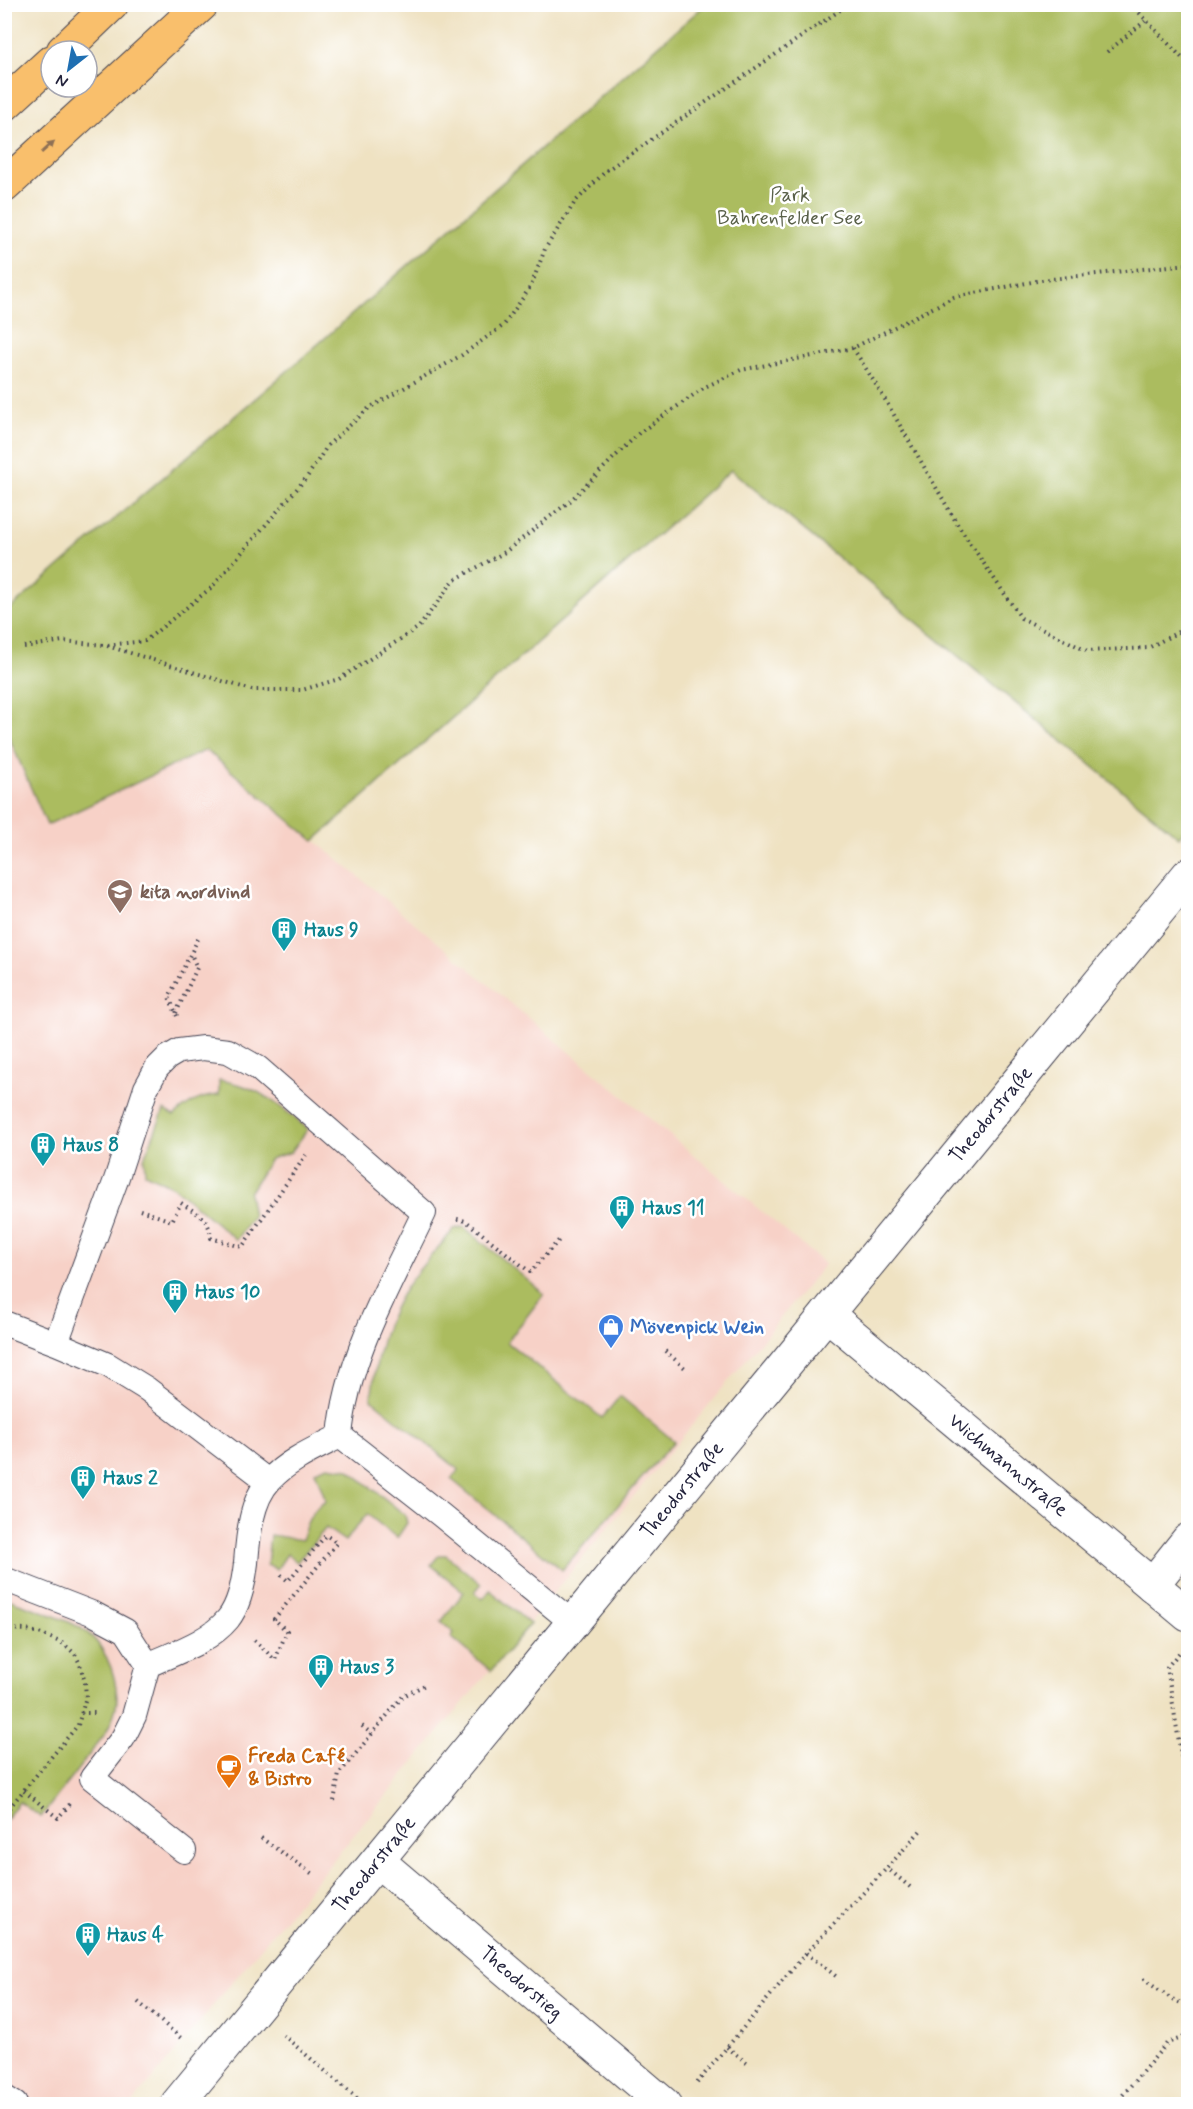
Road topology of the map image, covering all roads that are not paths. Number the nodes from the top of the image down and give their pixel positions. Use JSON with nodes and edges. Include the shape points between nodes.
{"nodes":[{"id":1,"x":112,"y":4,"type":"edge"},
{"id":2,"x":202,"y":4,"type":"edge"},
{"id":3,"x":76,"y":39,"type":"edge"},
{"id":4,"x":39,"y":73,"type":"edge"},
{"id":5,"x":4,"y":105,"type":"edge"},
{"id":6,"x":4,"y":186,"type":"edge"},
{"id":7,"x":1188,"y":875,"type":"edge"},
{"id":8,"x":827,"y":1314,"type":"junction"},
{"id":9,"x":4,"y":1323,"type":"edge"},
{"id":10,"x":56,"y":1343,"type":"junction"},
{"id":11,"x":340,"y":1436,"type":"junction"},
{"id":12,"x":268,"y":1481,"type":"junction"},
{"id":13,"x":1188,"y":1540,"type":"edge"},
{"id":14,"x":4,"y":1579,"type":"edge"},
{"id":15,"x":1152,"y":1585,"type":"junction"},
{"id":16,"x":1188,"y":1615,"type":"edge"},
{"id":17,"x":573,"y":1623,"type":"junction"},
{"id":18,"x":148,"y":1665,"type":"junction"},
{"id":19,"x":184,"y":1851,"type":"dead end"},
{"id":20,"x":378,"y":1861,"type":"junction"},
{"id":21,"x":4,"y":2097,"type":"edge"},
{"id":22,"x":15,"y":2104,"type":"edge"},
{"id":23,"x":177,"y":2104,"type":"edge"},
{"id":24,"x":664,"y":2104,"type":"edge"}],
"edges":[{"from":1,"to":3,"type":"highway"},
{"from":6,"to":2,"type":"highway","one_way":true},
{"from":4,"to":5,"type":"highway"},
{"from":7,"to":8,"type":"street","name":"Theodorstraße"},
{"from":8,"to":15,"type":"street","name":"Wichmannstraße"},
{"from":8,"to":17,"type":"street","name":"Theodorstraße"},
{"from":9,"to":10,"type":"lane"},
{"from":10,"to":11,"type":"lane","via":[[146,1088],[157,1068],[179,1051],[228,1051],[258,1068],[424,1213],[368,1330],[343,1406]]},
{"from":10,"to":12,"type":"lane","via":[[108,1365],[147,1389]]},
{"from":11,"to":12,"type":"lane"},
{"from":11,"to":17,"type":"lane"},
{"from":12,"to":18,"type":"lane","via":[[255,1507],[245,1578],[228,1619],[202,1640]]},
{"from":13,"to":15,"type":"street"},
{"from":14,"to":18,"type":"lane","via":[[94,1614],[126,1631]]},
{"from":15,"to":16,"type":"street","name":"Wichmannstraße"},
{"from":17,"to":20,"type":"street","name":"Theodorstraße"},
{"from":18,"to":19,"type":"lane","via":[[142,1692],[123,1738],[92,1778]]},
{"from":20,"to":23,"type":"street","name":"Theodorstraße"},
{"from":20,"to":24,"type":"street","name":"Theodorstieg"},
{"from":21,"to":22,"type":"lane"}]}
